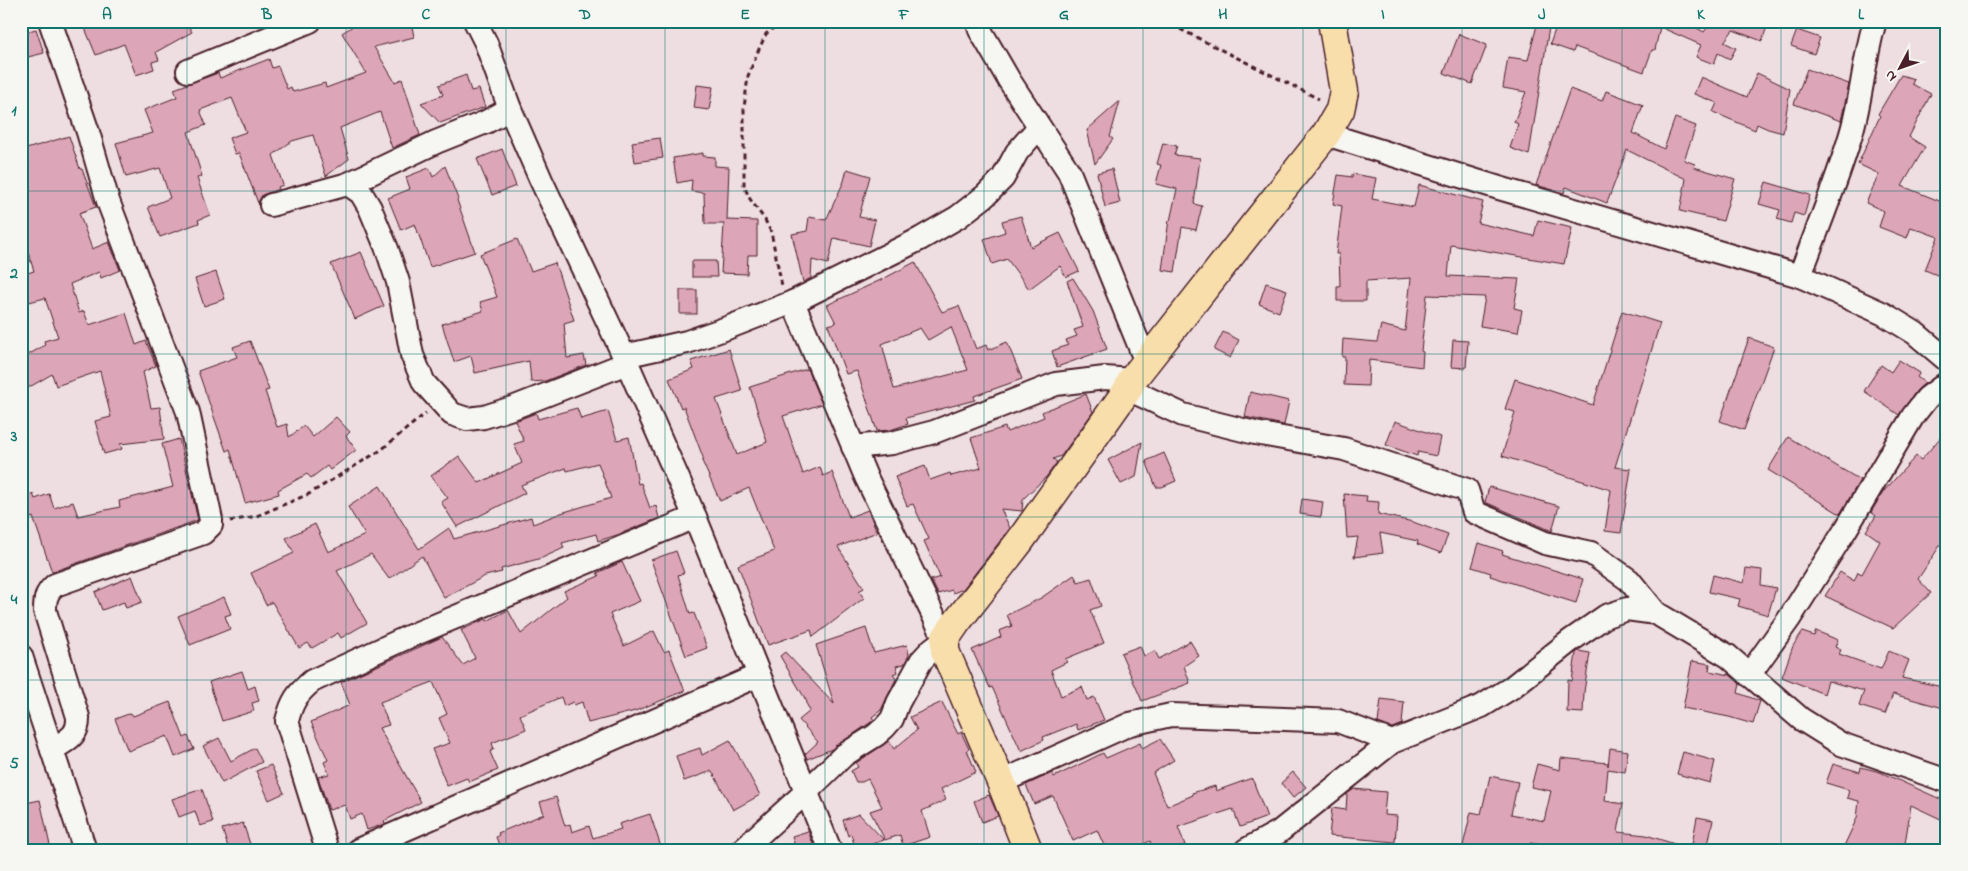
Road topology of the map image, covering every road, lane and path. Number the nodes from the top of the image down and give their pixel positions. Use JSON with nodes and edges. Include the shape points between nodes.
{"nodes":[{"id":1,"x":50,"y":21,"type":"edge"},
{"id":2,"x":310,"y":21,"type":"edge"},
{"id":3,"x":475,"y":21,"type":"edge"},
{"id":4,"x":782,"y":21,"type":"edge"},
{"id":5,"x":977,"y":21,"type":"edge"},
{"id":6,"x":1164,"y":21,"type":"edge"},
{"id":7,"x":1332,"y":21,"type":"edge"},
{"id":8,"x":1875,"y":21,"type":"edge"},
{"id":9,"x":188,"y":71,"type":"dead end"},
{"id":10,"x":510,"y":109,"type":"junction"},
{"id":11,"x":1340,"y":110,"type":"junction"},
{"id":12,"x":1039,"y":126,"type":"junction"},
{"id":13,"x":1326,"y":134,"type":"junction"},
{"id":14,"x":348,"y":184,"type":"junction"},
{"id":15,"x":271,"y":205,"type":"dead end"},
{"id":16,"x":1800,"y":276,"type":"junction"},
{"id":17,"x":789,"y":303,"type":"junction"},
{"id":18,"x":626,"y":359,"type":"junction"},
{"id":19,"x":1947,"y":360,"type":"edge"},
{"id":20,"x":1136,"y":377,"type":"junction"},
{"id":21,"x":1947,"y":383,"type":"edge"},
{"id":22,"x":440,"y":402,"type":"junction"},
{"id":23,"x":854,"y":447,"type":"junction"},
{"id":24,"x":695,"y":517,"type":"junction"},
{"id":25,"x":211,"y":525,"type":"junction"},
{"id":26,"x":1656,"y":613,"type":"junction"},
{"id":27,"x":945,"y":639,"type":"junction"},
{"id":28,"x":21,"y":656,"type":"edge"},
{"id":29,"x":1749,"y":674,"type":"junction"},
{"id":30,"x":759,"y":675,"type":"junction"},
{"id":31,"x":1392,"y":742,"type":"junction"},
{"id":32,"x":52,"y":750,"type":"junction"},
{"id":33,"x":1947,"y":781,"type":"edge"},
{"id":34,"x":1001,"y":782,"type":"junction"},
{"id":35,"x":806,"y":793,"type":"junction"},
{"id":36,"x":85,"y":850,"type":"edge"},
{"id":37,"x":327,"y":850,"type":"edge"},
{"id":38,"x":358,"y":850,"type":"edge"},
{"id":39,"x":742,"y":850,"type":"edge"},
{"id":40,"x":830,"y":850,"type":"edge"},
{"id":41,"x":1028,"y":850,"type":"edge"},
{"id":42,"x":1246,"y":850,"type":"edge"}],
"edges":[{"from":1,"to":25,"type":"street","via":[[108,201],[188,412]]},
{"from":2,"to":9,"type":"street"},
{"from":3,"to":10,"type":"street"},
{"from":4,"to":17,"type":"path","via":[[766,34],[748,76],[744,108],[744,186],[771,232]]},
{"from":5,"to":12,"type":"street","via":[[1004,72]]},
{"from":6,"to":11,"type":"path"},
{"from":7,"to":11,"type":"main road","via":[[1344,91]]},
{"from":8,"to":16,"type":"street","via":[[1851,134]]},
{"from":10,"to":14,"type":"street"},
{"from":10,"to":18,"type":"street"},
{"from":11,"to":13,"type":"main road"},
{"from":12,"to":17,"type":"street","via":[[1016,152],[1003,178],[958,217]]},
{"from":12,"to":20,"type":"street","via":[[1069,172]]},
{"from":13,"to":16,"type":"street"},
{"from":13,"to":20,"type":"main road"},
{"from":14,"to":15,"type":"street"},
{"from":14,"to":22,"type":"street","via":[[361,194],[370,208],[398,282],[412,355],[424,383]]},
{"from":16,"to":19,"type":"street","via":[[1884,314],[1915,333]]},
{"from":17,"to":18,"type":"street","via":[[687,342]]},
{"from":17,"to":23,"type":"street"},
{"from":18,"to":22,"type":"street","via":[[484,417],[467,419],[452,414]]},
{"from":18,"to":24,"type":"street"},
{"from":20,"to":23,"type":"street","via":[[1056,384],[934,432],[892,443]]},
{"from":20,"to":26,"type":"street","via":[[1183,416],[1344,449],[1467,490],[1474,512],[1546,543],[1591,554],[1629,580]]},
{"from":20,"to":27,"type":"main road","via":[[1020,541]]},
{"from":21,"to":29,"type":"street","via":[[1927,398],[1913,416],[1789,619]]},
{"from":22,"to":25,"type":"path","via":[[381,450],[309,494],[257,516]]},
{"from":23,"to":27,"type":"street"},
{"from":24,"to":30,"type":"street"},
{"from":24,"to":37,"type":"street","via":[[408,637],[312,681],[292,703],[287,721]]},
{"from":25,"to":32,"type":"street","via":[[203,532],[55,584],[48,591],[45,611],[79,726],[76,733]]},
{"from":26,"to":29,"type":"street","via":[[1728,656]]},
{"from":26,"to":31,"type":"street","via":[[1627,609],[1606,616],[1482,706]]},
{"from":27,"to":34,"type":"main road","via":[[945,651]]},
{"from":27,"to":35,"type":"street","via":[[921,661],[885,727],[844,755]]},
{"from":28,"to":32,"type":"street"},
{"from":29,"to":33,"type":"street","via":[[1801,719],[1840,744]]},
{"from":30,"to":35,"type":"street"},
{"from":30,"to":38,"type":"street"},
{"from":31,"to":34,"type":"street","via":[[1338,721],[1171,715],[1130,724]]},
{"from":31,"to":42,"type":"street","via":[[1279,832]]},
{"from":32,"to":36,"type":"street"},
{"from":34,"to":41,"type":"main road"},
{"from":35,"to":39,"type":"street"},
{"from":35,"to":40,"type":"street"}]}
